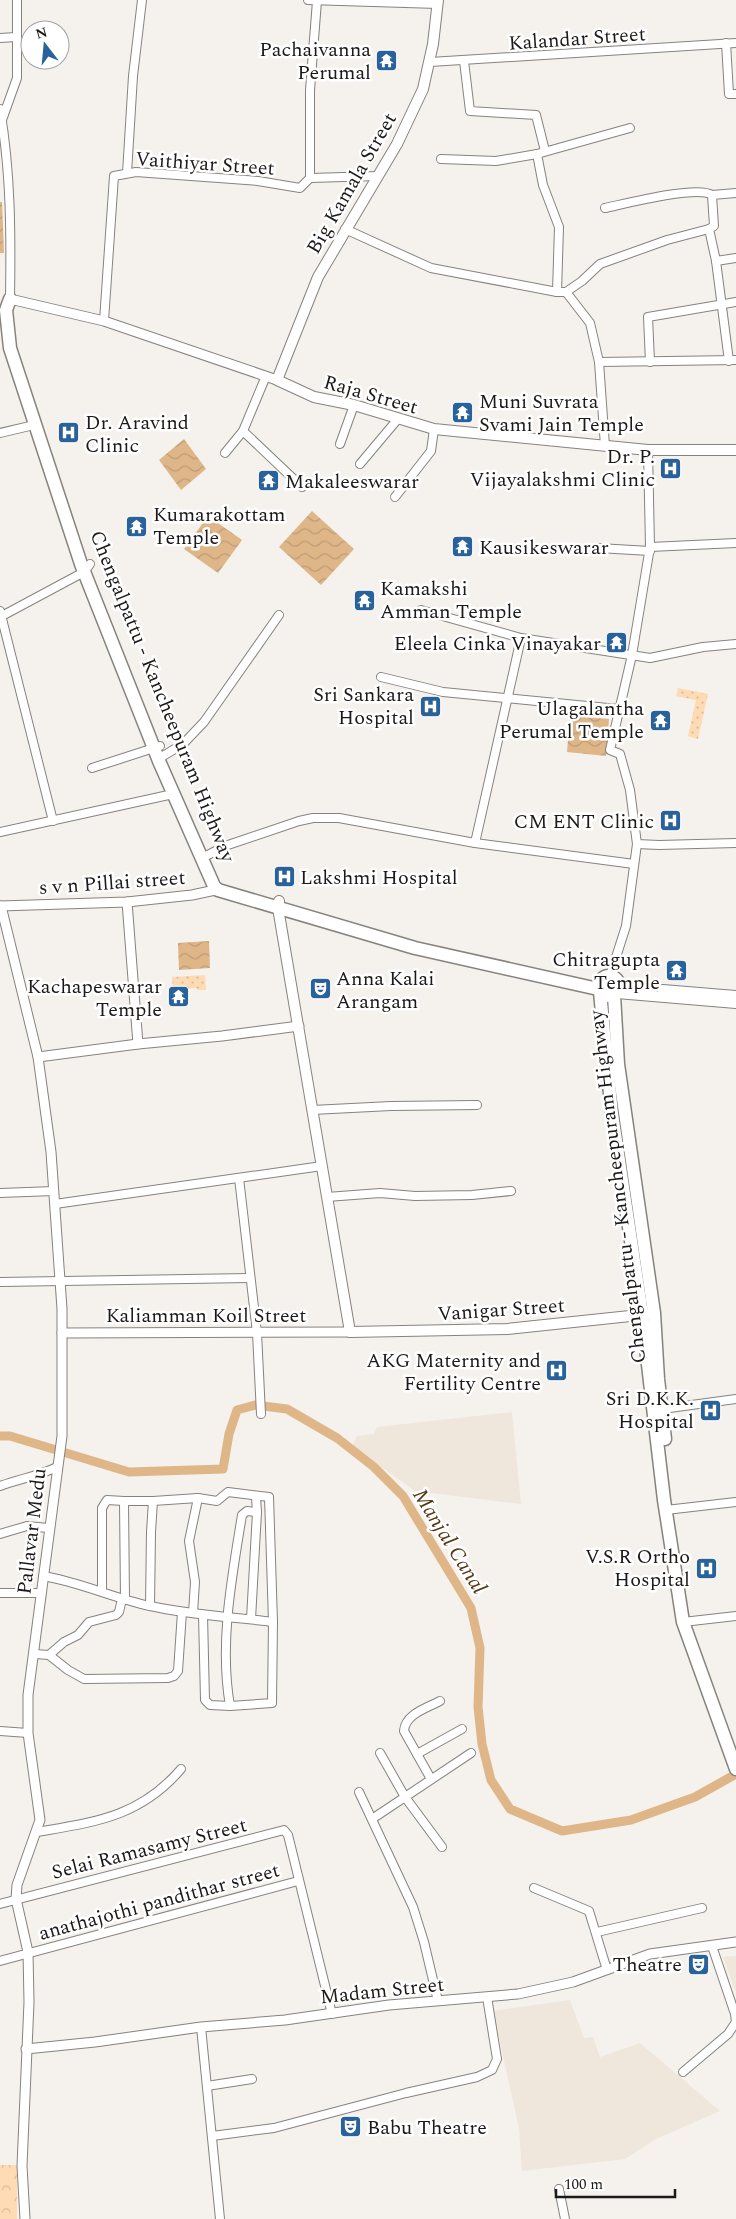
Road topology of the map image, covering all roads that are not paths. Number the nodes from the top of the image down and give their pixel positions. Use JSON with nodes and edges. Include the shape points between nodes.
{"nodes":[{"id":1,"x":17,"y":0,"type":"edge"},
{"id":2,"x":142,"y":0,"type":"edge"},
{"id":3,"x":308,"y":0,"type":"edge"},
{"id":4,"x":317,"y":1,"type":"edge"},
{"id":5,"x":373,"y":2,"type":"edge"},
{"id":6,"x":438,"y":2,"type":"edge"},
{"id":7,"x":16,"y":37,"type":"junction"},
{"id":8,"x":0,"y":38,"type":"edge"},
{"id":9,"x":726,"y":43,"type":"junction"},
{"id":10,"x":736,"y":43,"type":"edge"},
{"id":11,"x":464,"y":61,"type":"junction"},
{"id":12,"x":430,"y":62,"type":"junction"},
{"id":13,"x":736,"y":94,"type":"edge"},
{"id":14,"x":0,"y":109,"type":"edge"},
{"id":15,"x":2,"y":120,"type":"junction"},
{"id":16,"x":630,"y":128,"type":"dead end"},
{"id":17,"x":545,"y":151,"type":"junction"},
{"id":18,"x":536,"y":154,"type":"junction"},
{"id":19,"x":442,"y":159,"type":"dead end"},
{"id":20,"x":4,"y":170,"type":"edge"},
{"id":21,"x":127,"y":173,"type":"junction"},
{"id":22,"x":377,"y":176,"type":"junction"},
{"id":23,"x":310,"y":178,"type":"junction"},
{"id":24,"x":736,"y":193,"type":"edge"},
{"id":25,"x":712,"y":195,"type":"junction"},
{"id":26,"x":605,"y":208,"type":"dead end"},
{"id":27,"x":345,"y":228,"type":"junction"},
{"id":28,"x":709,"y":229,"type":"junction"},
{"id":29,"x":736,"y":258,"type":"edge"},
{"id":30,"x":716,"y":261,"type":"junction"},
{"id":31,"x":557,"y":292,"type":"junction"},
{"id":32,"x":566,"y":292,"type":"junction"},
{"id":33,"x":5,"y":299,"type":"edge"},
{"id":34,"x":736,"y":302,"type":"edge"},
{"id":35,"x":722,"y":303,"type":"junction"},
{"id":36,"x":104,"y":321,"type":"junction"},
{"id":37,"x":732,"y":361,"type":"edge"},
{"id":38,"x":599,"y":362,"type":"junction"},
{"id":39,"x":650,"y":362,"type":"junction"},
{"id":40,"x":266,"y":376,"type":"junction"},
{"id":41,"x":277,"y":380,"type":"junction"},
{"id":42,"x":354,"y":405,"type":"junction"},
{"id":43,"x":397,"y":420,"type":"junction"},
{"id":44,"x":34,"y":425,"type":"junction"},
{"id":45,"x":434,"y":429,"type":"junction"},
{"id":46,"x":243,"y":431,"type":"junction"},
{"id":47,"x":0,"y":433,"type":"edge"},
{"id":48,"x":340,"y":444,"type":"dead end"},
{"id":49,"x":605,"y":446,"type":"junction"},
{"id":50,"x":648,"y":450,"type":"junction"},
{"id":51,"x":736,"y":450,"type":"edge"},
{"id":52,"x":225,"y":452,"type":"dead end"},
{"id":53,"x":360,"y":464,"type":"dead end"},
{"id":54,"x":302,"y":487,"type":"dead end"},
{"id":55,"x":395,"y":498,"type":"dead end"},
{"id":56,"x":736,"y":543,"type":"edge"},
{"id":57,"x":598,"y":548,"type":"dead end"},
{"id":58,"x":650,"y":549,"type":"junction"},
{"id":59,"x":87,"y":568,"type":"junction"},
{"id":60,"x":421,"y":610,"type":"dead end"},
{"id":61,"x":1,"y":615,"type":"edge"},
{"id":62,"x":279,"y":615,"type":"dead end"},
{"id":63,"x":521,"y":638,"type":"junction"},
{"id":64,"x":736,"y":644,"type":"edge"},
{"id":65,"x":632,"y":655,"type":"junction"},
{"id":66,"x":381,"y":677,"type":"dead end"},
{"id":67,"x":508,"y":698,"type":"junction"},
{"id":68,"x":618,"y":709,"type":"junction"},
{"id":69,"x":159,"y":752,"type":"junction"},
{"id":70,"x":92,"y":768,"type":"dead end"},
{"id":71,"x":173,"y":794,"type":"junction"},
{"id":72,"x":53,"y":821,"type":"junction"},
{"id":73,"x":0,"y":832,"type":"edge"},
{"id":74,"x":475,"y":843,"type":"junction"},
{"id":75,"x":736,"y":843,"type":"edge"},
{"id":76,"x":637,"y":844,"type":"junction"},
{"id":77,"x":206,"y":856,"type":"junction"},
{"id":78,"x":634,"y":864,"type":"junction"},
{"id":79,"x":208,"y":876,"type":"junction"},
{"id":80,"x":221,"y":888,"type":"junction"},
{"id":81,"x":192,"y":895,"type":"junction"},
{"id":82,"x":127,"y":902,"type":"junction"},
{"id":83,"x":0,"y":905,"type":"edge"},
{"id":84,"x":279,"y":905,"type":"junction"},
{"id":85,"x":610,"y":976,"type":"junction"},
{"id":86,"x":599,"y":988,"type":"junction"},
{"id":87,"x":617,"y":991,"type":"junction"},
{"id":88,"x":736,"y":996,"type":"edge"},
{"id":89,"x":736,"y":1003,"type":"edge"},
{"id":90,"x":299,"y":1026,"type":"junction"},
{"id":91,"x":138,"y":1044,"type":"junction"},
{"id":92,"x":38,"y":1057,"type":"junction"},
{"id":93,"x":477,"y":1105,"type":"dead end"},
{"id":94,"x":312,"y":1110,"type":"junction"},
{"id":95,"x":322,"y":1166,"type":"junction"},
{"id":96,"x":239,"y":1178,"type":"junction"},
{"id":97,"x":54,"y":1191,"type":"junction"},
{"id":98,"x":511,"y":1191,"type":"dead end"},
{"id":99,"x":0,"y":1193,"type":"edge"},
{"id":100,"x":327,"y":1198,"type":"junction"},
{"id":101,"x":56,"y":1204,"type":"junction"},
{"id":102,"x":250,"y":1278,"type":"junction"},
{"id":103,"x":60,"y":1280,"type":"junction"},
{"id":104,"x":0,"y":1282,"type":"edge"},
{"id":105,"x":648,"y":1314,"type":"junction"},
{"id":106,"x":350,"y":1332,"type":"junction"},
{"id":107,"x":62,"y":1333,"type":"junction"},
{"id":108,"x":257,"y":1333,"type":"junction"},
{"id":109,"x":736,"y":1399,"type":"edge"},
{"id":110,"x":662,"y":1409,"type":"junction"},
{"id":111,"x":261,"y":1414,"type":"dead end"},
{"id":112,"x":57,"y":1467,"type":"junction"},
{"id":113,"x":0,"y":1486,"type":"edge"},
{"id":114,"x":256,"y":1497,"type":"junction"},
{"id":115,"x":198,"y":1498,"type":"junction"},
{"id":116,"x":124,"y":1500,"type":"junction"},
{"id":117,"x":153,"y":1502,"type":"junction"},
{"id":118,"x":736,"y":1502,"type":"edge"},
{"id":119,"x":670,"y":1509,"type":"junction"},
{"id":120,"x":258,"y":1512,"type":"junction"},
{"id":121,"x":48,"y":1528,"type":"junction"},
{"id":122,"x":0,"y":1534,"type":"edge"},
{"id":123,"x":42,"y":1576,"type":"junction"},
{"id":124,"x":102,"y":1591,"type":"junction"},
{"id":125,"x":0,"y":1592,"type":"edge"},
{"id":126,"x":41,"y":1593,"type":"junction"},
{"id":127,"x":123,"y":1600,"type":"junction"},
{"id":128,"x":150,"y":1606,"type":"junction"},
{"id":129,"x":182,"y":1612,"type":"junction"},
{"id":130,"x":193,"y":1613,"type":"junction"},
{"id":131,"x":203,"y":1615,"type":"junction"},
{"id":132,"x":736,"y":1616,"type":"edge"},
{"id":133,"x":227,"y":1618,"type":"junction"},
{"id":134,"x":251,"y":1619,"type":"junction"},
{"id":135,"x":687,"y":1621,"type":"junction"},
{"id":136,"x":273,"y":1622,"type":"junction"},
{"id":137,"x":35,"y":1654,"type":"junction"},
{"id":138,"x":49,"y":1655,"type":"junction"},
{"id":139,"x":440,"y":1701,"type":"dead end"},
{"id":140,"x":230,"y":1706,"type":"junction"},
{"id":141,"x":462,"y":1729,"type":"dead end"},
{"id":142,"x":0,"y":1731,"type":"edge"},
{"id":143,"x":28,"y":1732,"type":"junction"},
{"id":144,"x":380,"y":1753,"type":"dead end"},
{"id":145,"x":471,"y":1753,"type":"dead end"},
{"id":146,"x":417,"y":1754,"type":"junction"},
{"id":147,"x":735,"y":1761,"type":"edge"},
{"id":148,"x":180,"y":1769,"type":"dead end"},
{"id":149,"x":431,"y":1779,"type":"junction"},
{"id":150,"x":359,"y":1792,"type":"dead end"},
{"id":151,"x":405,"y":1797,"type":"junction"},
{"id":152,"x":372,"y":1819,"type":"junction"},
{"id":153,"x":37,"y":1832,"type":"junction"},
{"id":154,"x":442,"y":1848,"type":"dead end"},
{"id":155,"x":298,"y":1881,"type":"junction"},
{"id":156,"x":534,"y":1888,"type":"dead end"},
{"id":157,"x":16,"y":1899,"type":"junction"},
{"id":158,"x":0,"y":1904,"type":"edge"},
{"id":159,"x":702,"y":1908,"type":"dead end"},
{"id":160,"x":597,"y":1932,"type":"junction"},
{"id":161,"x":736,"y":1942,"type":"edge"},
{"id":162,"x":712,"y":1946,"type":"junction"},
{"id":163,"x":28,"y":1952,"type":"junction"},
{"id":164,"x":0,"y":1960,"type":"edge"},
{"id":165,"x":607,"y":1970,"type":"junction"},
{"id":166,"x":487,"y":1997,"type":"junction"},
{"id":167,"x":438,"y":2001,"type":"junction"},
{"id":168,"x":332,"y":2014,"type":"junction"},
{"id":169,"x":202,"y":2027,"type":"junction"},
{"id":170,"x":26,"y":2049,"type":"junction"},
{"id":171,"x":683,"y":2072,"type":"dead end"},
{"id":172,"x":252,"y":2079,"type":"dead end"},
{"id":173,"x":207,"y":2086,"type":"junction"},
{"id":174,"x":212,"y":2136,"type":"junction"},
{"id":175,"x":559,"y":2189,"type":"dead end"},
{"id":176,"x":25,"y":2219,"type":"edge"},
{"id":177,"x":220,"y":2219,"type":"edge"},
{"id":178,"x":565,"y":2219,"type":"edge"}],
"edges":[{"from":1,"to":7,"type":"street"},
{"from":2,"to":21,"type":"street"},
{"from":3,"to":4,"type":"street"},
{"from":4,"to":5,"type":"street"},
{"from":4,"to":23,"type":"street","via":[[310,90]]},
{"from":5,"to":6,"type":"street"},
{"from":6,"to":12,"type":"main road","name":"Big Kamala Street"},
{"from":7,"to":8,"type":"street"},
{"from":7,"to":15,"type":"street","via":[[17,78]]},
{"from":9,"to":10,"type":"street","name":"Kalandar Street"},
{"from":9,"to":11,"type":"street","name":"Kalandar Street"},
{"from":9,"to":13,"type":"street","via":[[729,94]]},
{"from":11,"to":12,"type":"street","name":"Kalandar Street"},
{"from":11,"to":17,"type":"street","via":[[470,111],[536,115]]},
{"from":12,"to":22,"type":"main road","name":"Big Kamala Street","via":[[416,106]]},
{"from":14,"to":15,"type":"street"},
{"from":15,"to":20,"type":"street"},
{"from":16,"to":17,"type":"street"},
{"from":17,"to":18,"type":"street"},
{"from":18,"to":19,"type":"street","via":[[496,161]]},
{"from":18,"to":31,"type":"street","via":[[559,227]]},
{"from":20,"to":33,"type":"street","via":[[11,220]]},
{"from":21,"to":23,"type":"street","name":"Vaithiyar Street","via":[[258,181],[300,188]]},
{"from":21,"to":36,"type":"street","name":"Vaithiyar Street","via":[[112,178]]},
{"from":22,"to":23,"type":"street","name":"Vaithiyar Street"},
{"from":22,"to":27,"type":"main road","name":"Big Kamala Street"},
{"from":24,"to":25,"type":"street"},
{"from":25,"to":26,"type":"street","via":[[705,192],[674,194]]},
{"from":25,"to":28,"type":"street","via":[[714,226]]},
{"from":27,"to":31,"type":"street","via":[[431,268]]},
{"from":27,"to":41,"type":"main road","name":"Big Kamala Street","via":[[318,277]]},
{"from":28,"to":30,"type":"street"},
{"from":28,"to":32,"type":"street","via":[[600,264]]},
{"from":29,"to":30,"type":"street"},
{"from":30,"to":35,"type":"street"},
{"from":31,"to":32,"type":"street"},
{"from":32,"to":38,"type":"street","via":[[590,323]]},
{"from":33,"to":36,"type":"street","name":"Raja Street"},
{"from":33,"to":44,"type":"highway","via":[[10,348]]},
{"from":33,"to":59,"type":"highway","name":"Chengalpattu - Kancheepuram Highway","via":[[40,424]]},
{"from":34,"to":35,"type":"street"},
{"from":35,"to":37,"type":"street"},
{"from":35,"to":39,"type":"street","via":[[648,317]]},
{"from":36,"to":40,"type":"street","name":"Raja Street"},
{"from":37,"to":39,"type":"street"},
{"from":38,"to":39,"type":"street"},
{"from":38,"to":49,"type":"street"},
{"from":40,"to":41,"type":"street","name":"Raja Street"},
{"from":40,"to":46,"type":"street"},
{"from":41,"to":42,"type":"main road","name":"Raja Street","via":[[314,397]]},
{"from":42,"to":43,"type":"main road","name":"Raja Street"},
{"from":42,"to":48,"type":"street"},
{"from":43,"to":45,"type":"main road","name":"Raja Street"},
{"from":43,"to":53,"type":"street"},
{"from":44,"to":47,"type":"street"},
{"from":44,"to":59,"type":"highway"},
{"from":45,"to":49,"type":"main road","name":"Raja Street"},
{"from":45,"to":55,"type":"street","via":[[431,451]]},
{"from":46,"to":52,"type":"street"},
{"from":46,"to":54,"type":"street"},
{"from":49,"to":50,"type":"main road","name":"Raja Street"},
{"from":50,"to":51,"type":"main road","name":"Raja Street"},
{"from":50,"to":58,"type":"street"},
{"from":56,"to":58,"type":"street"},
{"from":57,"to":58,"type":"street"},
{"from":58,"to":65,"type":"street"},
{"from":59,"to":61,"type":"street"},
{"from":59,"to":69,"type":"highway"},
{"from":60,"to":63,"type":"street"},
{"from":61,"to":72,"type":"street"},
{"from":62,"to":69,"type":"street","via":[[204,722],[183,744]]},
{"from":63,"to":65,"type":"street"},
{"from":63,"to":67,"type":"street"},
{"from":64,"to":65,"type":"street","via":[[650,658]]},
{"from":65,"to":68,"type":"street"},
{"from":66,"to":67,"type":"street","via":[[444,692]]},
{"from":67,"to":68,"type":"street"},
{"from":67,"to":74,"type":"street"},
{"from":68,"to":76,"type":"street","via":[[610,750],[620,754],[630,790]]},
{"from":69,"to":70,"type":"street"},
{"from":69,"to":71,"type":"highway"},
{"from":69,"to":77,"type":"highway","name":"Chengalpattu - Kancheepuram Highway"},
{"from":71,"to":72,"type":"street"},
{"from":71,"to":79,"type":"highway"},
{"from":72,"to":73,"type":"street"},
{"from":74,"to":77,"type":"street","via":[[339,818],[313,818],[261,833]]},
{"from":74,"to":78,"type":"street"},
{"from":75,"to":76,"type":"street"},
{"from":76,"to":78,"type":"street"},
{"from":77,"to":80,"type":"highway","name":"Chengalpattu - Kancheepuram Highway"},
{"from":78,"to":85,"type":"street","via":[[626,926]]},
{"from":79,"to":80,"type":"highway"},
{"from":79,"to":81,"type":"street","via":[[202,890]]},
{"from":80,"to":81,"type":"street","name":"s v n Pillai street"},
{"from":80,"to":84,"type":"highway","name":"Chengalpattu - Kancheepuram Highway"},
{"from":81,"to":82,"type":"street","name":"s v n Pillai street"},
{"from":82,"to":83,"type":"street","name":"s v n Pillai street"},
{"from":82,"to":91,"type":"street"},
{"from":83,"to":92,"type":"street","name":"Pallavar Medu"},
{"from":84,"to":86,"type":"highway","name":"Chengalpattu - Kancheepuram Highway"},
{"from":84,"to":90,"type":"main road"},
{"from":85,"to":86,"type":"highway","via":[[604,976]]},
{"from":85,"to":87,"type":"highway","via":[[617,979]]},
{"from":86,"to":87,"type":"highway","via":[[608,996]]},
{"from":86,"to":105,"type":"highway","via":[[612,1114]]},
{"from":87,"to":88,"type":"main road"},
{"from":87,"to":89,"type":"main road"},
{"from":87,"to":105,"type":"highway","name":"Chengalpattu - Kancheepuram Highway","via":[[618,1064]]},
{"from":90,"to":91,"type":"street"},
{"from":90,"to":94,"type":"main road"},
{"from":91,"to":92,"type":"street"},
{"from":92,"to":97,"type":"street","name":"Pallavar Medu"},
{"from":93,"to":94,"type":"street"},
{"from":94,"to":95,"type":"main road"},
{"from":95,"to":96,"type":"street"},
{"from":95,"to":100,"type":"main road"},
{"from":96,"to":101,"type":"street"},
{"from":96,"to":102,"type":"street"},
{"from":97,"to":99,"type":"street"},
{"from":97,"to":101,"type":"street","name":"Pallavar Medu"},
{"from":98,"to":100,"type":"street","via":[[415,1196],[380,1193]]},
{"from":100,"to":106,"type":"main road"},
{"from":101,"to":103,"type":"street","name":"Pallavar Medu"},
{"from":102,"to":103,"type":"street"},
{"from":102,"to":108,"type":"street"},
{"from":103,"to":104,"type":"street"},
{"from":103,"to":107,"type":"street","name":"Pallavar Medu"},
{"from":105,"to":106,"type":"main road","name":"Vanigar Street","via":[[508,1329]]},
{"from":105,"to":110,"type":"highway","name":"Chengalpattu - Kancheepuram Highway"},
{"from":105,"to":119,"type":"highway"},
{"from":106,"to":108,"type":"street","name":"Kaliamman Koil Street"},
{"from":107,"to":108,"type":"street","name":"Kaliamman Koil Street"},
{"from":107,"to":112,"type":"street","name":"Pallavar Medu","via":[[62,1436]]},
{"from":108,"to":111,"type":"street"},
{"from":109,"to":110,"type":"street"},
{"from":110,"to":119,"type":"highway","name":"Chengalpattu - Kancheepuram Highway"},
{"from":112,"to":113,"type":"street"},
{"from":112,"to":121,"type":"street","name":"Pallavar Medu"},
{"from":114,"to":115,"type":"street","via":[[228,1492],[218,1501]]},
{"from":114,"to":120,"type":"street"},
{"from":114,"to":136,"type":"street","via":[[270,1499]]},
{"from":115,"to":117,"type":"street"},
{"from":115,"to":130,"type":"street","via":[[189,1541],[195,1582]]},
{"from":116,"to":117,"type":"street"},
{"from":116,"to":124,"type":"street","via":[[107,1500],[102,1508]]},
{"from":116,"to":127,"type":"street"},
{"from":117,"to":128,"type":"street"},
{"from":118,"to":119,"type":"street"},
{"from":119,"to":135,"type":"highway"},
{"from":120,"to":133,"type":"street","via":[[247,1511],[242,1515]]},
{"from":120,"to":134,"type":"street"},
{"from":121,"to":122,"type":"street","via":[[28,1526]]},
{"from":121,"to":123,"type":"street","name":"Pallavar Medu"},
{"from":123,"to":124,"type":"street"},
{"from":123,"to":126,"type":"street","name":"Pallavar Medu"},
{"from":124,"to":127,"type":"street"},
{"from":125,"to":126,"type":"street"},
{"from":126,"to":137,"type":"street","name":"Pallavar Medu"},
{"from":127,"to":128,"type":"street"},
{"from":127,"to":138,"type":"street","via":[[116,1615],[89,1622],[78,1635]]},
{"from":128,"to":129,"type":"street"},
{"from":129,"to":130,"type":"street"},
{"from":129,"to":138,"type":"street","via":[[178,1671],[168,1678],[84,1679]]},
{"from":130,"to":131,"type":"street"},
{"from":131,"to":133,"type":"street"},
{"from":131,"to":140,"type":"street","via":[[205,1700],[210,1705]]},
{"from":132,"to":135,"type":"street"},
{"from":133,"to":134,"type":"street"},
{"from":133,"to":140,"type":"street"},
{"from":134,"to":136,"type":"street"},
{"from":135,"to":147,"type":"highway"},
{"from":136,"to":140,"type":"street","via":[[272,1703]]},
{"from":137,"to":138,"type":"street"},
{"from":137,"to":143,"type":"street","name":"Pallavar Medu","via":[[28,1695]]},
{"from":139,"to":146,"type":"street","via":[[408,1718],[405,1724],[404,1731]]},
{"from":141,"to":146,"type":"street"},
{"from":142,"to":143,"type":"street"},
{"from":143,"to":153,"type":"street","name":"Pallavar Medu","via":[[40,1820]]},
{"from":144,"to":151,"type":"street"},
{"from":145,"to":149,"type":"street"},
{"from":146,"to":149,"type":"street"},
{"from":148,"to":153,"type":"street","via":[[168,1784],[134,1807],[101,1821]]},
{"from":149,"to":151,"type":"street"},
{"from":150,"to":152,"type":"street"},
{"from":151,"to":152,"type":"street"},
{"from":151,"to":154,"type":"street"},
{"from":152,"to":167,"type":"street","via":[[413,1907]]},
{"from":153,"to":157,"type":"street","name":"Pallavar Medu","via":[[17,1885]]},
{"from":155,"to":157,"type":"street","name":"Selai Ramasamy Street","via":[[288,1835],[284,1830]]},
{"from":155,"to":163,"type":"street","name":"anathajothi pandithar street"},
{"from":155,"to":168,"type":"street"},
{"from":156,"to":160,"type":"street","via":[[589,1911]]},
{"from":157,"to":158,"type":"street"},
{"from":157,"to":163,"type":"street"},
{"from":159,"to":160,"type":"street"},
{"from":160,"to":165,"type":"street"},
{"from":161,"to":162,"type":"street","name":"Madam Street"},
{"from":162,"to":165,"type":"street","name":"Madam Street","via":[[650,1954]]},
{"from":162,"to":171,"type":"street","via":[[736,2022],[728,2034]]},
{"from":163,"to":164,"type":"street","name":"anathajothi pandithar street"},
{"from":163,"to":170,"type":"street"},
{"from":165,"to":166,"type":"street","name":"Madam Street","via":[[552,1988]]},
{"from":166,"to":167,"type":"street","name":"Madam Street"},
{"from":166,"to":174,"type":"street","via":[[497,2058],[492,2070],[477,2077],[274,2128]]},
{"from":167,"to":168,"type":"street","name":"Madam Street"},
{"from":168,"to":169,"type":"street","name":"Madam Street"},
{"from":169,"to":170,"type":"street","name":"Madam Street"},
{"from":169,"to":173,"type":"street"},
{"from":170,"to":176,"type":"street","via":[[22,2166]]},
{"from":172,"to":173,"type":"street"},
{"from":173,"to":174,"type":"street"},
{"from":174,"to":177,"type":"street"},
{"from":175,"to":178,"type":"street"}]}
